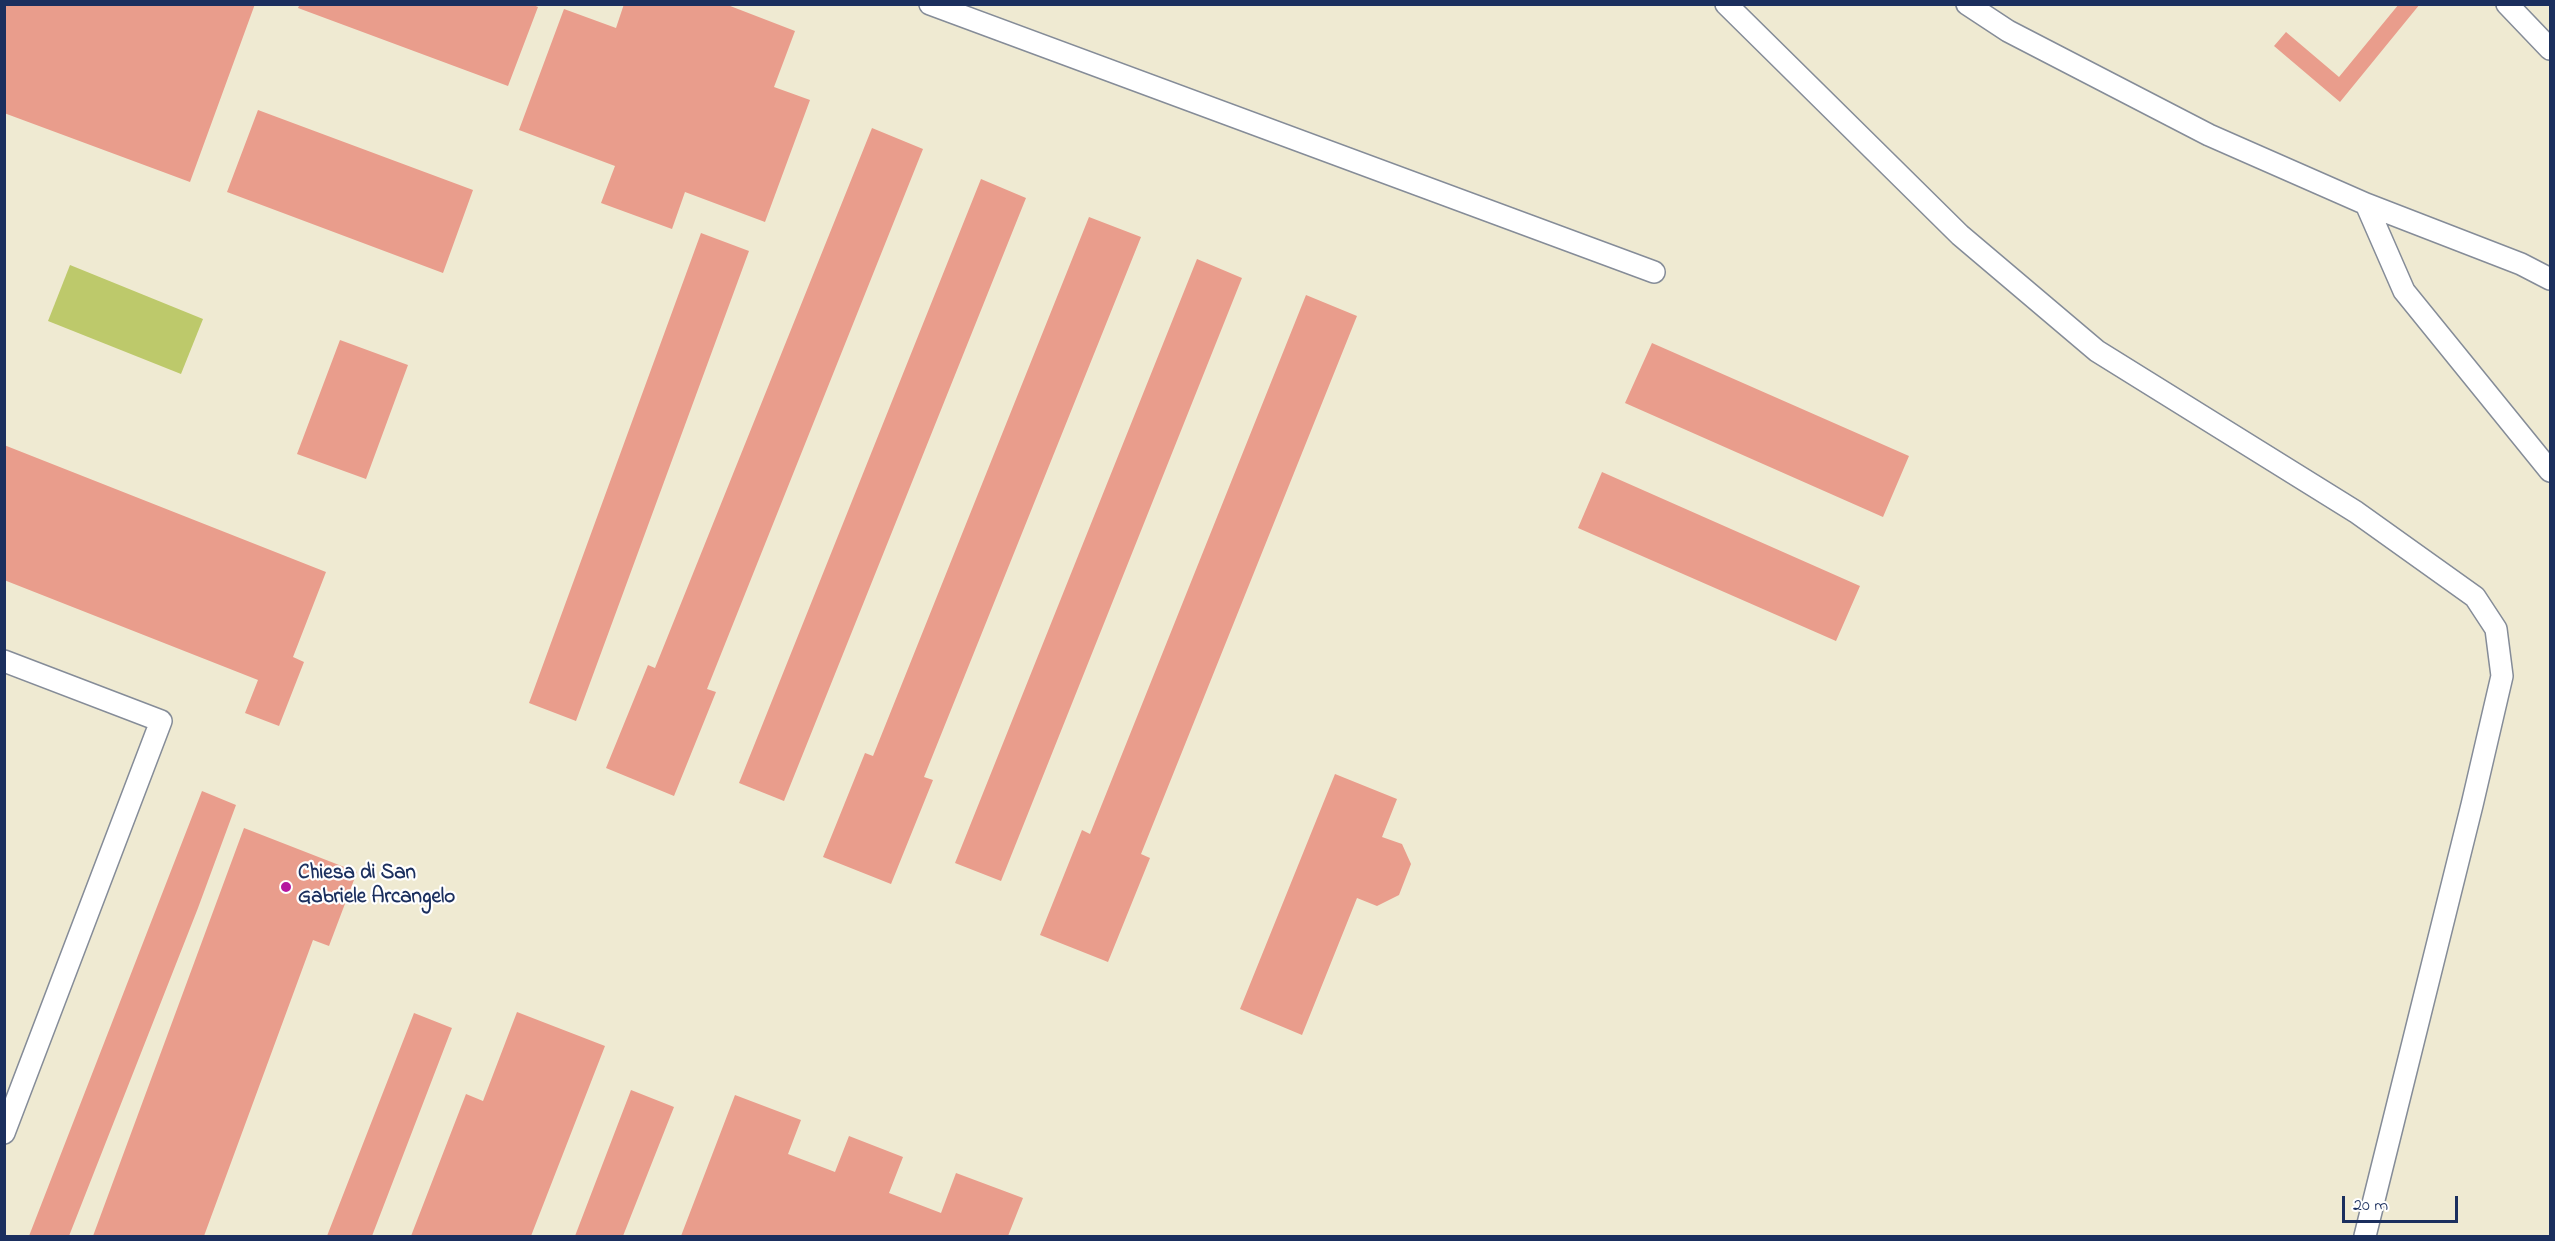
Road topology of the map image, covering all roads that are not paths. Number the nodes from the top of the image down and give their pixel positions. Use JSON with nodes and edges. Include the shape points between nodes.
{"nodes":[{"id":1,"x":930,"y":4,"type":"edge"},
{"id":2,"x":1726,"y":4,"type":"edge"},
{"id":3,"x":1967,"y":4,"type":"edge"},
{"id":4,"x":2507,"y":4,"type":"edge"},
{"id":5,"x":2550,"y":49,"type":"edge"},
{"id":6,"x":2366,"y":204,"type":"junction"},
{"id":7,"x":1654,"y":272,"type":"dead end"},
{"id":8,"x":2550,"y":279,"type":"edge"},
{"id":9,"x":2550,"y":471,"type":"edge"},
{"id":10,"x":4,"y":661,"type":"edge"},
{"id":11,"x":4,"y":1133,"type":"edge"},
{"id":12,"x":2365,"y":1236,"type":"edge"}],
"edges":[{"from":1,"to":7,"type":"lane"},
{"from":2,"to":12,"type":"lane","via":[[1960,235],[2097,351],[2356,512],[2475,597],[2496,629],[2502,676]]},
{"from":3,"to":6,"type":"lane","via":[[2008,31],[2210,135]]},
{"from":4,"to":5,"type":"lane"},
{"from":6,"to":8,"type":"lane"},
{"from":6,"to":9,"type":"lane","via":[[2404,291]]},
{"from":10,"to":11,"type":"lane","via":[[161,721]]}]}
